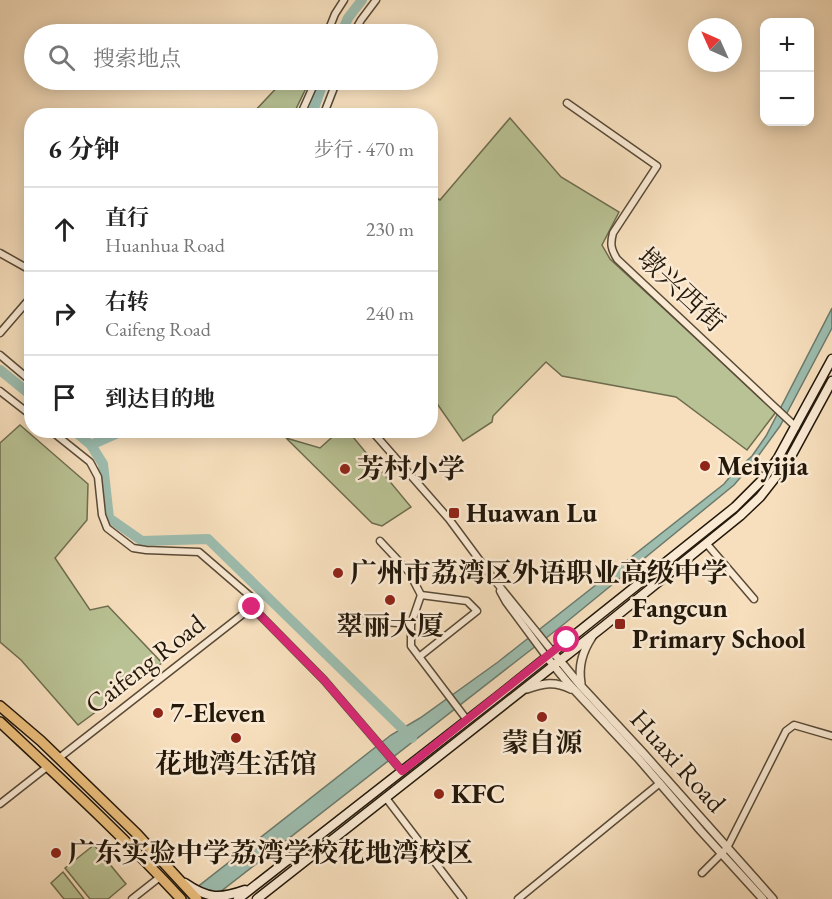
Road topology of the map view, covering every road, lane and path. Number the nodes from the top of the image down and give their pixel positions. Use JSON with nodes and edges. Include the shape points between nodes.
{"nodes":[{"id":1,"x":376,"y":0,"type":"edge"},
{"id":2,"x":343,"y":2,"type":"edge"},
{"id":3,"x":332,"y":24,"type":"edge"},
{"id":4,"x":359,"y":24,"type":"edge"},
{"id":5,"x":312,"y":90,"type":"edge"},
{"id":6,"x":333,"y":90,"type":"edge"},
{"id":7,"x":567,"y":103,"type":"dead end"},
{"id":8,"x":304,"y":108,"type":"edge"},
{"id":9,"x":326,"y":108,"type":"edge"},
{"id":10,"x":0,"y":253,"type":"edge"},
{"id":11,"x":24,"y":266,"type":"edge"},
{"id":12,"x":24,"y":305,"type":"edge"},
{"id":13,"x":0,"y":333,"type":"edge"},
{"id":14,"x":0,"y":355,"type":"edge"},
{"id":15,"x":832,"y":359,"type":"edge"},
{"id":16,"x":24,"y":375,"type":"edge"},
{"id":17,"x":832,"y":381,"type":"edge"},
{"id":18,"x":0,"y":391,"type":"edge"},
{"id":19,"x":24,"y":410,"type":"edge"},
{"id":20,"x":792,"y":424,"type":"junction"},
{"id":21,"x":60,"y":438,"type":"edge"},
{"id":22,"x":378,"y":438,"type":"edge"},
{"id":23,"x":380,"y":541,"type":"dead end"},
{"id":24,"x":706,"y":543,"type":"junction"},
{"id":25,"x":421,"y":595,"type":"junction"},
{"id":26,"x":754,"y":599,"type":"dead end"},
{"id":27,"x":252,"y":607,"type":"junction"},
{"id":28,"x":356,"y":620,"type":"dead end"},
{"id":29,"x":411,"y":624,"type":"junction"},
{"id":30,"x":595,"y":633,"type":"junction"},
{"id":31,"x":547,"y":650,"type":"junction"},
{"id":32,"x":419,"y":657,"type":"junction"},
{"id":33,"x":557,"y":663,"type":"junction"},
{"id":34,"x":582,"y":686,"type":"junction"},
{"id":35,"x":575,"y":690,"type":"junction"},
{"id":36,"x":522,"y":691,"type":"junction"},
{"id":37,"x":0,"y":706,"type":"edge"},
{"id":38,"x":467,"y":720,"type":"junction"},
{"id":39,"x":0,"y":722,"type":"edge"},
{"id":40,"x":832,"y":736,"type":"edge"},
{"id":41,"x":59,"y":758,"type":"junction"},
{"id":42,"x":47,"y":767,"type":"junction"},
{"id":43,"x":402,"y":771,"type":"junction"},
{"id":44,"x":660,"y":783,"type":"junction"},
{"id":45,"x":386,"y":798,"type":"junction"},
{"id":46,"x":0,"y":804,"type":"edge"},
{"id":47,"x":724,"y":851,"type":"junction"},
{"id":48,"x":702,"y":873,"type":"dead end"},
{"id":49,"x":181,"y":880,"type":"junction"},
{"id":50,"x":170,"y":889,"type":"edge"},
{"id":51,"x":241,"y":895,"type":"edge"},
{"id":52,"x":132,"y":899,"type":"edge"},
{"id":53,"x":181,"y":899,"type":"edge"},
{"id":54,"x":197,"y":899,"type":"edge"},
{"id":55,"x":257,"y":899,"type":"edge"},
{"id":56,"x":464,"y":899,"type":"edge"},
{"id":57,"x":518,"y":899,"type":"edge"},
{"id":58,"x":763,"y":899,"type":"edge"},
{"id":59,"x":773,"y":899,"type":"edge"}],
"edges":[{"from":1,"to":4,"type":"street"},
{"from":2,"to":3,"type":"street"},
{"from":5,"to":8,"type":"street"},
{"from":6,"to":9,"type":"street"},
{"from":7,"to":20,"type":"street","name":"墩兴西街","via":[[657,166],[613,233],[612,250],[617,259]]},
{"from":10,"to":11,"type":"street"},
{"from":12,"to":13,"type":"street"},
{"from":14,"to":16,"type":"street"},
{"from":15,"to":20,"type":"main road"},
{"from":17,"to":24,"type":"main road","via":[[776,478]]},
{"from":18,"to":19,"type":"street"},
{"from":20,"to":31,"type":"main road","via":[[778,458],[735,507]]},
{"from":21,"to":27,"type":"street","via":[[90,462],[98,477],[107,528],[133,548],[199,552],[250,596]]},
{"from":22,"to":31,"type":"street","via":[[448,519]]},
{"from":23,"to":25,"type":"street","via":[[409,572]]},
{"from":24,"to":26,"type":"street"},
{"from":24,"to":30,"type":"main road"},
{"from":25,"to":29,"type":"street"},
{"from":25,"to":32,"type":"street","via":[[467,601],[477,611]]},
{"from":27,"to":41,"type":"street","name":"Caifeng Road"},
{"from":27,"to":43,"type":"street","via":[[324,680]]},
{"from":28,"to":29,"type":"street"},
{"from":29,"to":32,"type":"street","via":[[411,646]]},
{"from":30,"to":33,"type":"main road"},
{"from":30,"to":34,"type":"street","via":[[582,653]]},
{"from":31,"to":33,"type":"street","name":"Huaxi Road"},
{"from":31,"to":38,"type":"main road"},
{"from":32,"to":38,"type":"street"},
{"from":33,"to":34,"type":"street","name":"Huaxi Road"},
{"from":33,"to":35,"type":"street","name":"Huaxi Road"},
{"from":33,"to":36,"type":"main road"},
{"from":34,"to":47,"type":"street","name":"Huaxi Road"},
{"from":35,"to":36,"type":"street","via":[[555,683]]},
{"from":35,"to":44,"type":"street","name":"Huaxi Road"},
{"from":36,"to":45,"type":"main road"},
{"from":37,"to":41,"type":"main road"},
{"from":38,"to":43,"type":"main road"},
{"from":39,"to":42,"type":"main road"},
{"from":40,"to":47,"type":"street","via":[[794,724],[786,731]]},
{"from":41,"to":49,"type":"main road"},
{"from":42,"to":46,"type":"street"},
{"from":42,"to":50,"type":"main road","via":[[105,820]]},
{"from":43,"to":51,"type":"main road"},
{"from":44,"to":47,"type":"street","name":"Huaxi Road"},
{"from":44,"to":57,"type":"street"},
{"from":45,"to":55,"type":"main road"},
{"from":45,"to":56,"type":"street"},
{"from":47,"to":48,"type":"street"},
{"from":47,"to":58,"type":"street","name":"Huaxi Road"},
{"from":47,"to":59,"type":"street","name":"Huaxi Road"},
{"from":49,"to":51,"type":"main road","via":[[215,897]]},
{"from":49,"to":54,"type":"main road"},
{"from":50,"to":52,"type":"street"},
{"from":50,"to":53,"type":"main road"}]}
